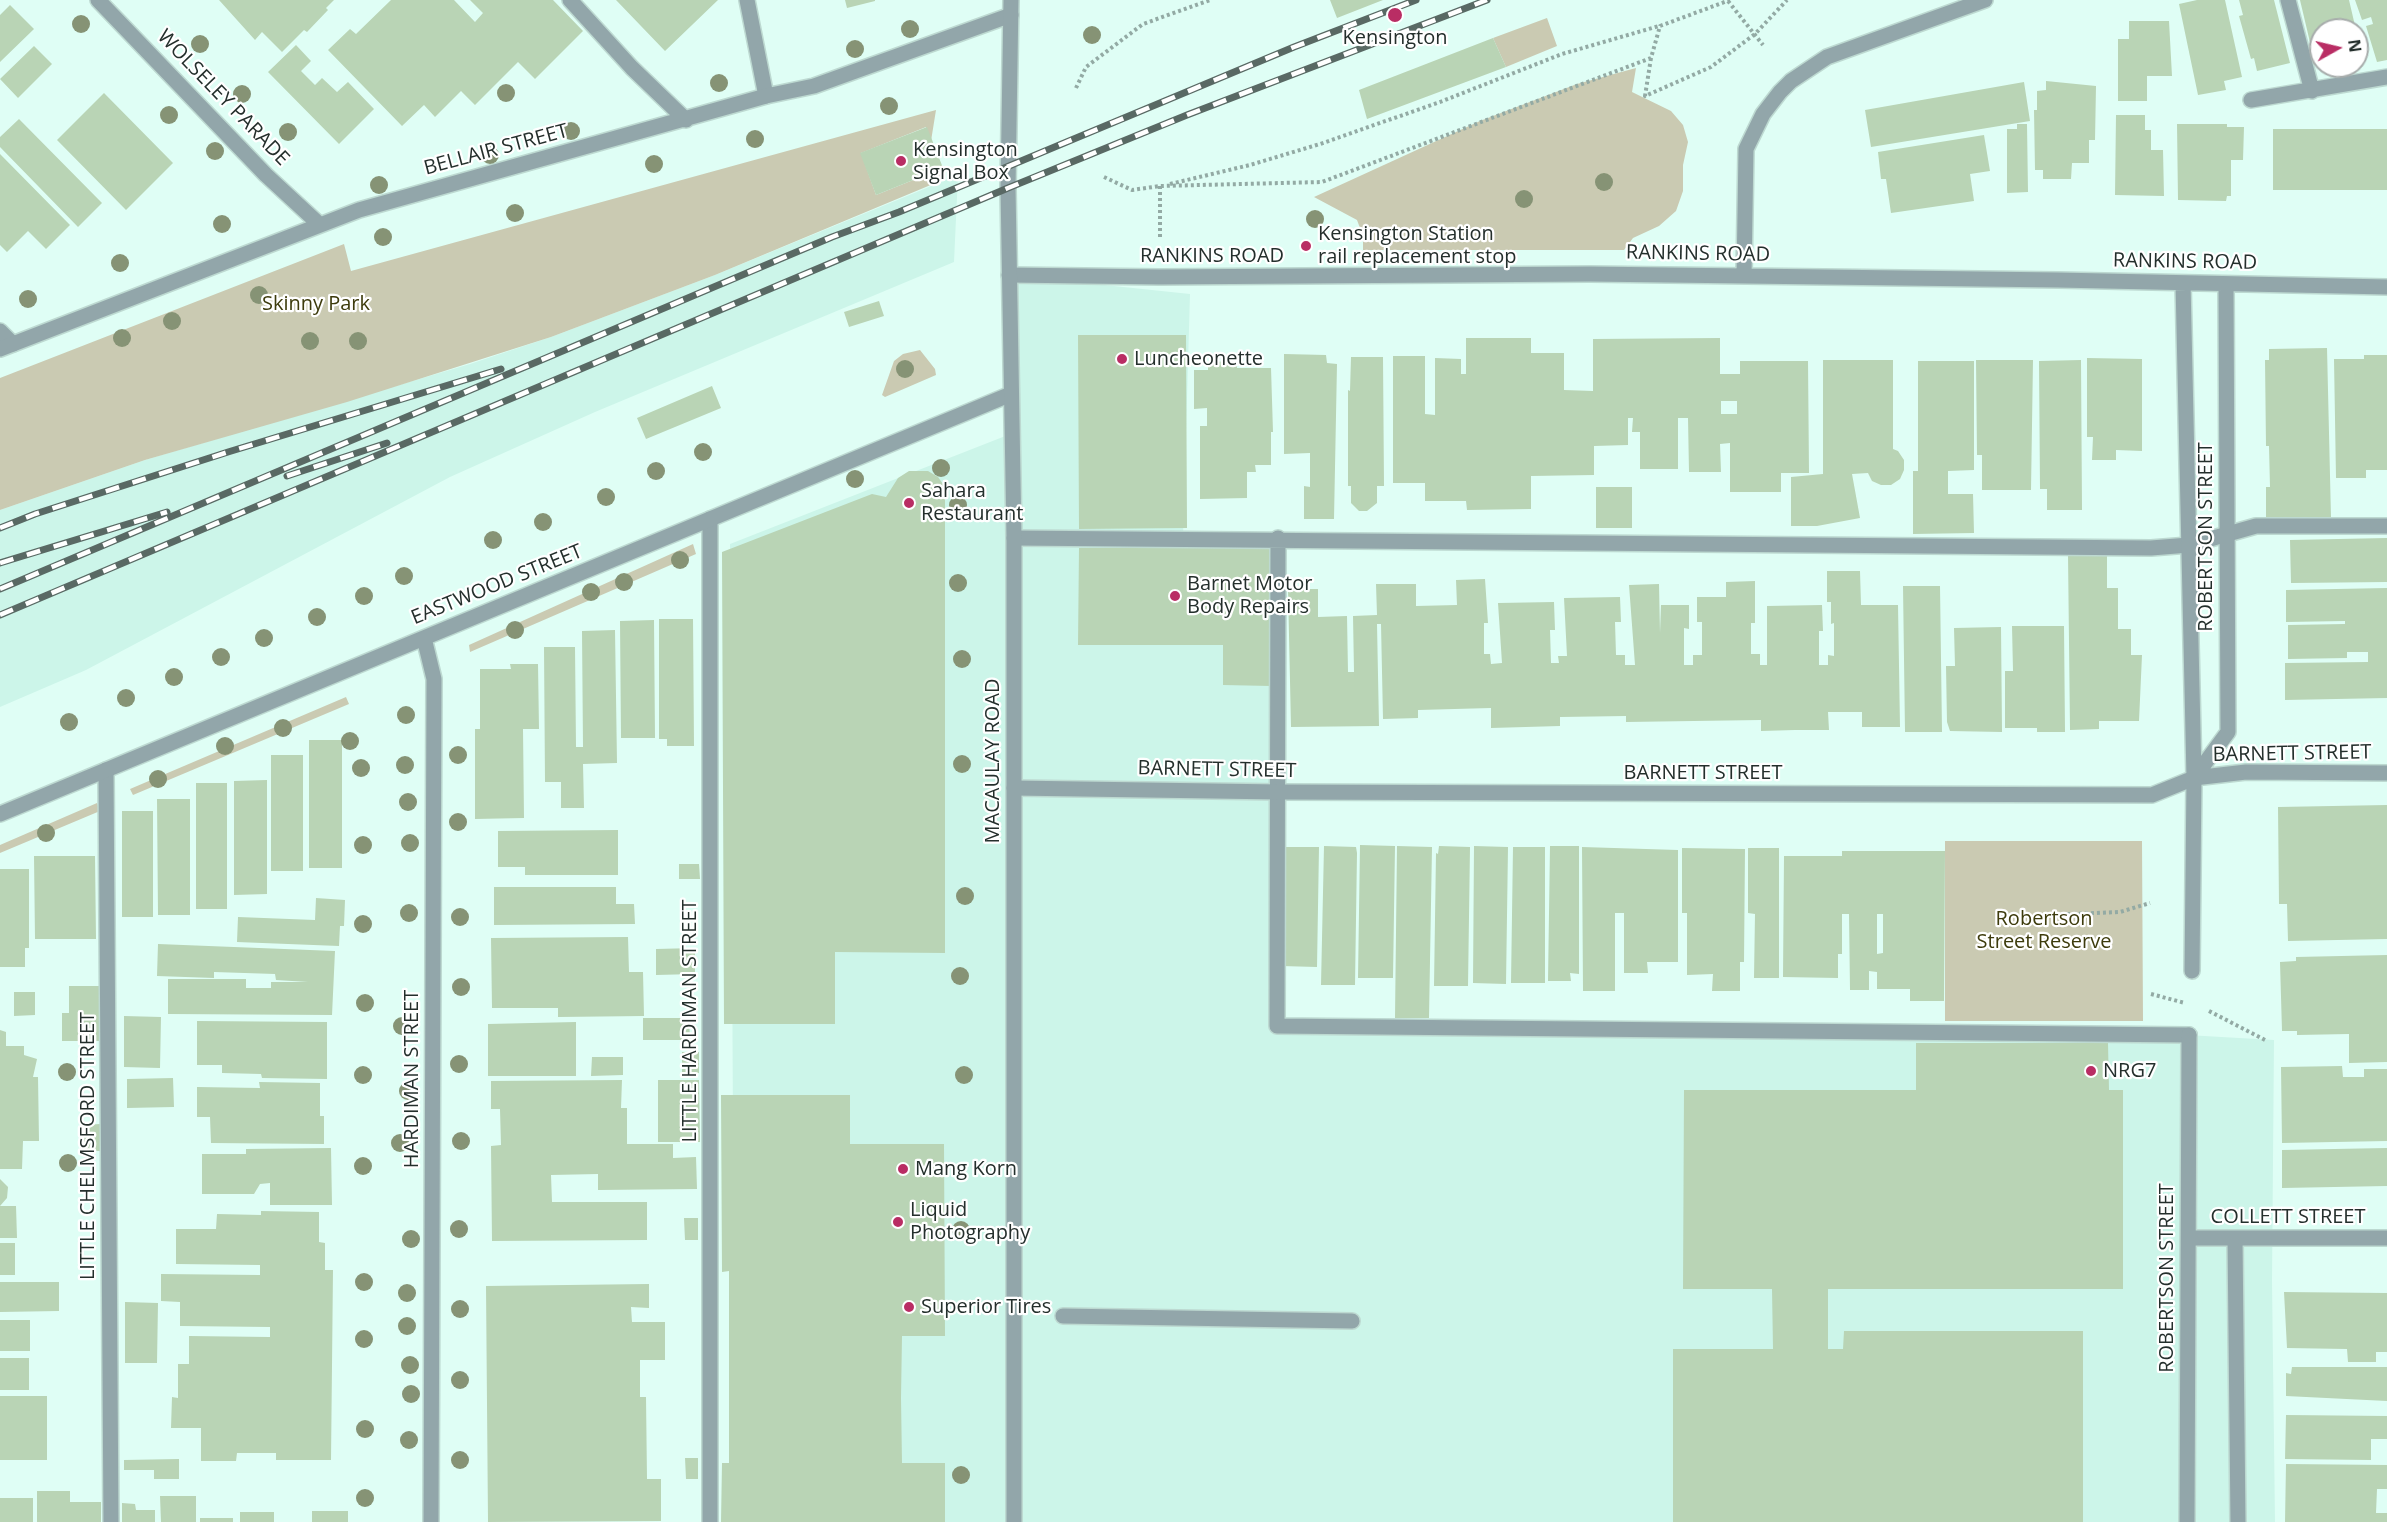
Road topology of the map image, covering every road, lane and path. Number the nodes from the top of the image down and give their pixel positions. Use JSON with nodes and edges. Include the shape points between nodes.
{"nodes":[{"id":1,"x":98,"y":0,"type":"edge"},
{"id":2,"x":570,"y":0,"type":"edge"},
{"id":3,"x":747,"y":0,"type":"edge"},
{"id":4,"x":1210,"y":0,"type":"edge"},
{"id":5,"x":1729,"y":0,"type":"edge"},
{"id":6,"x":1787,"y":0,"type":"edge"},
{"id":7,"x":1985,"y":0,"type":"edge"},
{"id":8,"x":2288,"y":0,"type":"edge"},
{"id":9,"x":1011,"y":7,"type":"edge"},
{"id":10,"x":1660,"y":26,"type":"junction"},
{"id":11,"x":1755,"y":34,"type":"junction"},
{"id":12,"x":1763,"y":45,"type":"dead end"},
{"id":13,"x":1651,"y":58,"type":"junction"},
{"id":14,"x":2387,"y":77,"type":"edge"},
{"id":15,"x":1076,"y":88,"type":"dead end"},
{"id":16,"x":2312,"y":91,"type":"junction"},
{"id":17,"x":766,"y":96,"type":"junction"},
{"id":18,"x":2251,"y":100,"type":"dead end"},
{"id":19,"x":686,"y":120,"type":"junction"},
{"id":20,"x":1104,"y":177,"type":"dead end"},
{"id":21,"x":1160,"y":186,"type":"junction"},
{"id":22,"x":319,"y":224,"type":"junction"},
{"id":23,"x":1160,"y":240,"type":"dead end"},
{"id":24,"x":1009,"y":275,"type":"junction"},
{"id":25,"x":1743,"y":276,"type":"junction"},
{"id":26,"x":2183,"y":282,"type":"junction"},
{"id":27,"x":2226,"y":284,"type":"junction"},
{"id":28,"x":2387,"y":287,"type":"edge"},
{"id":29,"x":0,"y":331,"type":"edge"},
{"id":30,"x":6,"y":346,"type":"edge"},
{"id":31,"x":1011,"y":394,"type":"junction"},
{"id":32,"x":710,"y":519,"type":"junction"},
{"id":33,"x":2387,"y":526,"type":"edge"},
{"id":34,"x":2227,"y":534,"type":"junction"},
{"id":35,"x":1014,"y":538,"type":"junction"},
{"id":36,"x":1278,"y":538,"type":"junction"},
{"id":37,"x":2188,"y":545,"type":"junction"},
{"id":38,"x":424,"y":638,"type":"junction"},
{"id":39,"x":106,"y":770,"type":"junction"},
{"id":40,"x":2387,"y":773,"type":"edge"},
{"id":41,"x":2194,"y":778,"type":"junction"},
{"id":42,"x":1014,"y":788,"type":"junction"},
{"id":43,"x":1279,"y":792,"type":"junction"},
{"id":44,"x":0,"y":814,"type":"edge"},
{"id":45,"x":2150,"y":903,"type":"dead end"},
{"id":46,"x":2049,"y":915,"type":"dead end"},
{"id":47,"x":2192,"y":971,"type":"dead end"},
{"id":48,"x":2189,"y":1238,"type":"junction"},
{"id":49,"x":2235,"y":1238,"type":"junction"},
{"id":50,"x":2387,"y":1238,"type":"edge"},
{"id":51,"x":1064,"y":1316,"type":"dead end"},
{"id":52,"x":1352,"y":1321,"type":"dead end"},
{"id":53,"x":111,"y":1522,"type":"edge"},
{"id":54,"x":431,"y":1522,"type":"edge"},
{"id":55,"x":710,"y":1522,"type":"edge"},
{"id":56,"x":1014,"y":1522,"type":"edge"},
{"id":57,"x":2187,"y":1522,"type":"edge"},
{"id":58,"x":2238,"y":1522,"type":"edge"}],
"edges":[{"from":1,"to":22,"type":"street","name":"WOLSELEY PARADE"},
{"from":2,"to":19,"type":"street"},
{"from":3,"to":17,"type":"street"},
{"from":4,"to":15,"type":"path","via":[[1143,24],[1086,67]]},
{"from":5,"to":10,"type":"path"},
{"from":5,"to":11,"type":"path"},
{"from":6,"to":11,"type":"path"},
{"from":7,"to":25,"type":"street","via":[[1827,57],[1791,81],[1773,100],[1746,149]]},
{"from":8,"to":16,"type":"street"},
{"from":9,"to":17,"type":"street","name":"BELLAIR STREET","via":[[814,86]]},
{"from":9,"to":24,"type":"street","name":"MACAULAY ROAD"},
{"from":10,"to":13,"type":"path"},
{"from":10,"to":21,"type":"path","via":[[1562,54],[1320,144]]},
{"from":11,"to":12,"type":"path"},
{"from":11,"to":13,"type":"path","via":[[1711,67],[1645,96]]},
{"from":13,"to":21,"type":"path","via":[[1322,182]]},
{"from":14,"to":16,"type":"street"},
{"from":16,"to":18,"type":"street"},
{"from":17,"to":19,"type":"street","name":"BELLAIR STREET"},
{"from":19,"to":22,"type":"street","name":"BELLAIR STREET"},
{"from":20,"to":21,"type":"path","via":[[1132,190]]},
{"from":21,"to":23,"type":"path"},
{"from":22,"to":30,"type":"street","name":"BELLAIR STREET"},
{"from":24,"to":25,"type":"street","name":"RANKINS ROAD"},
{"from":24,"to":31,"type":"street","name":"MACAULAY ROAD"},
{"from":25,"to":26,"type":"street","name":"RANKINS ROAD"},
{"from":26,"to":27,"type":"street","name":"RANKINS ROAD"},
{"from":26,"to":37,"type":"street","name":"ROBERTSON STREET"},
{"from":27,"to":28,"type":"street","name":"RANKINS ROAD"},
{"from":27,"to":34,"type":"street","name":"ROBERTSON STREET"},
{"from":29,"to":30,"type":"street"},
{"from":31,"to":32,"type":"street","name":"EASTWOOD STREET"},
{"from":31,"to":35,"type":"street","name":"MACAULAY ROAD"},
{"from":32,"to":38,"type":"street","name":"EASTWOOD STREET"},
{"from":32,"to":55,"type":"street","name":"LITTLE HARDIMAN STREET"},
{"from":33,"to":34,"type":"street","via":[[2256,526]]},
{"from":34,"to":37,"type":"street"},
{"from":34,"to":41,"type":"street","name":"ROBERTSON STREET","via":[[2228,732]]},
{"from":35,"to":36,"type":"street"},
{"from":35,"to":42,"type":"street","name":"MACAULAY ROAD"},
{"from":36,"to":37,"type":"street","via":[[2151,548]]},
{"from":36,"to":43,"type":"street"},
{"from":37,"to":41,"type":"street","name":"ROBERTSON STREET"},
{"from":38,"to":39,"type":"street","name":"EASTWOOD STREET"},
{"from":38,"to":54,"type":"street","name":"HARDIMAN STREET","via":[[434,679]]},
{"from":39,"to":44,"type":"street","name":"EASTWOOD STREET"},
{"from":39,"to":53,"type":"street","name":"LITTLE CHELMSFORD STREET"},
{"from":40,"to":41,"type":"street","name":"BARNETT STREET","via":[[2251,772]]},
{"from":41,"to":43,"type":"street","name":"BARNETT STREET","via":[[2152,795]]},
{"from":41,"to":47,"type":"street","name":"ROBERTSON STREET"},
{"from":42,"to":43,"type":"street","name":"BARNETT STREET"},
{"from":42,"to":56,"type":"street","name":"MACAULAY ROAD"},
{"from":43,"to":48,"type":"street","name":"ROBERTSON STREET","via":[[1277,1026],[2189,1035]]},
{"from":45,"to":46,"type":"path","via":[[2120,912]]},
{"from":48,"to":49,"type":"street","name":"COLLETT STREET"},
{"from":48,"to":57,"type":"street","name":"ROBERTSON STREET"},
{"from":49,"to":50,"type":"street","name":"COLLETT STREET"},
{"from":49,"to":58,"type":"street"},
{"from":51,"to":52,"type":"street"}]}
